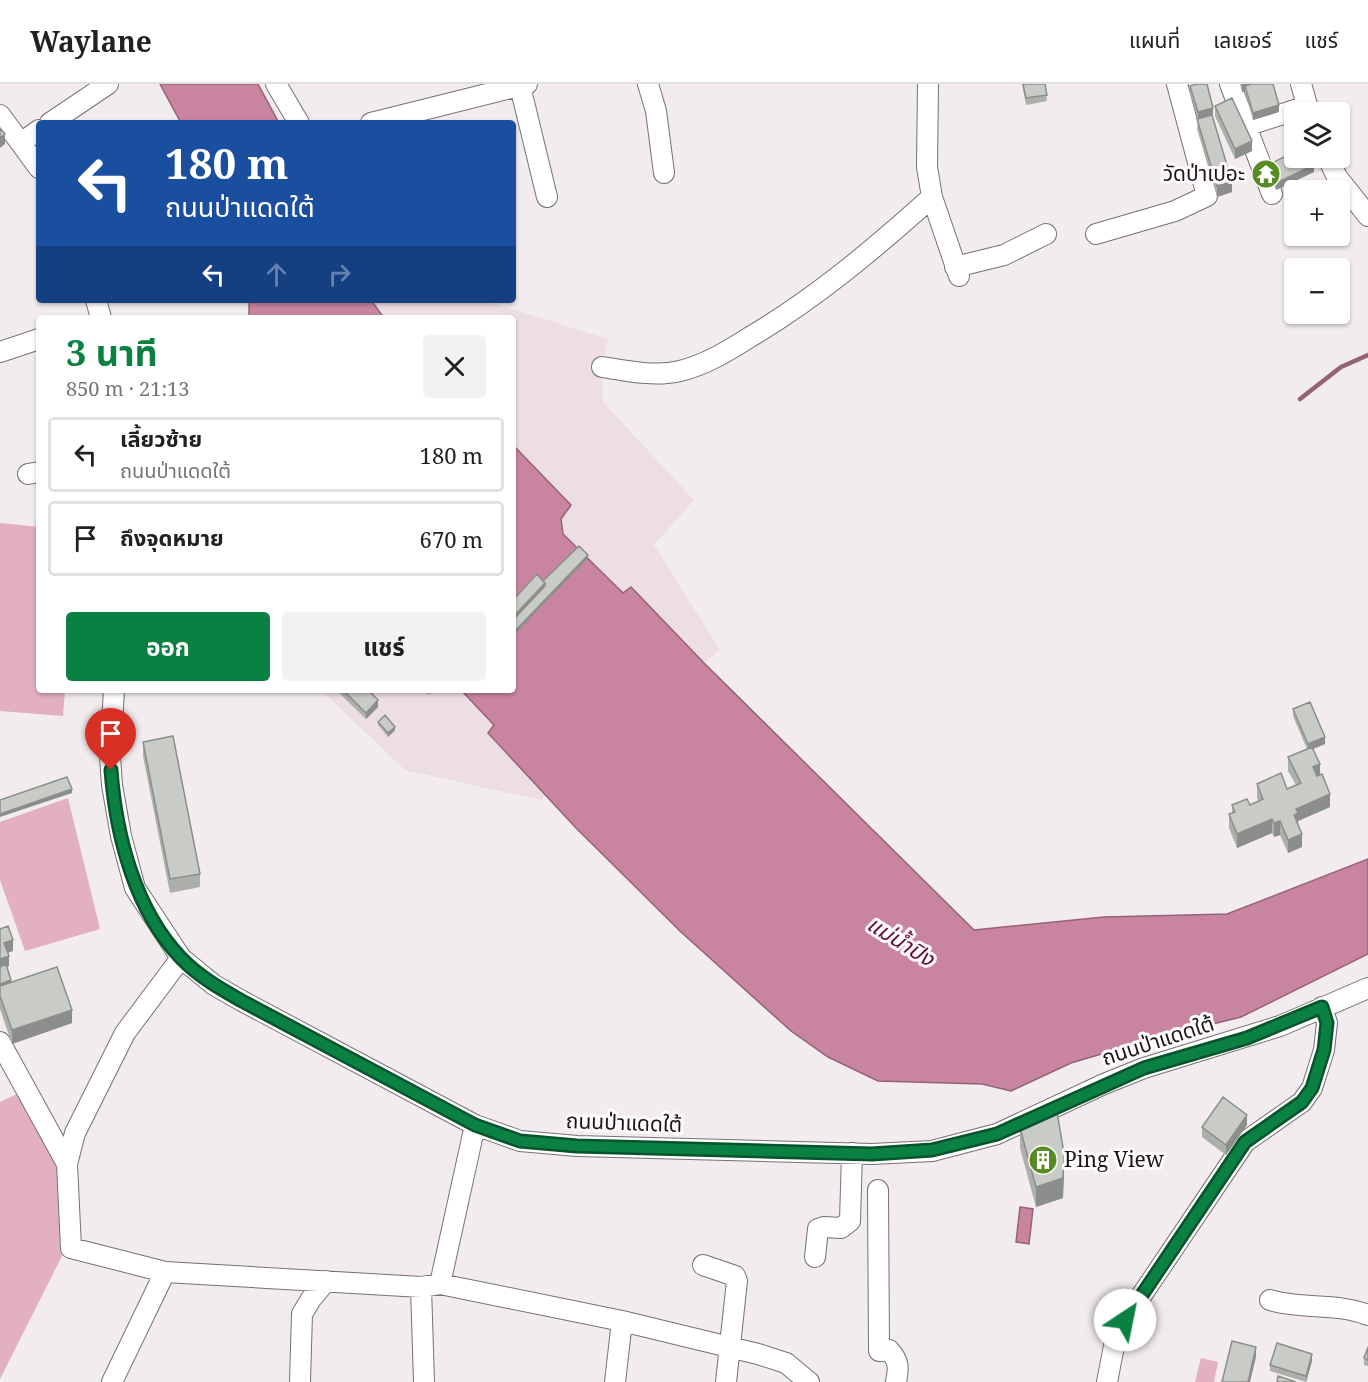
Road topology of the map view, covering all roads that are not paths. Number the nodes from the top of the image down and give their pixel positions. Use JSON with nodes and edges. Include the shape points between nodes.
{"nodes":[{"id":1,"x":108,"y":84,"type":"edge"},
{"id":2,"x":276,"y":84,"type":"edge"},
{"id":3,"x":648,"y":84,"type":"edge"},
{"id":4,"x":928,"y":84,"type":"edge"},
{"id":5,"x":1177,"y":84,"type":"edge"},
{"id":6,"x":1230,"y":84,"type":"edge"},
{"id":7,"x":1300,"y":84,"type":"edge"},
{"id":8,"x":524,"y":85,"type":"edge"},
{"id":9,"x":1306,"y":102,"type":"edge"},
{"id":10,"x":0,"y":115,"type":"edge"},
{"id":11,"x":1284,"y":116,"type":"edge"},
{"id":12,"x":54,"y":120,"type":"edge"},
{"id":13,"x":297,"y":120,"type":"edge"},
{"id":14,"x":383,"y":120,"type":"edge"},
{"id":15,"x":1246,"y":126,"type":"junction"},
{"id":16,"x":36,"y":132,"type":"edge"},
{"id":17,"x":21,"y":143,"type":"junction"},
{"id":18,"x":1284,"y":159,"type":"edge"},
{"id":19,"x":36,"y":164,"type":"edge"},
{"id":20,"x":1262,"y":167,"type":"junction"},
{"id":21,"x":1333,"y":168,"type":"edge"},
{"id":22,"x":664,"y":173,"type":"dead end"},
{"id":23,"x":1272,"y":194,"type":"dead end"},
{"id":24,"x":546,"y":197,"type":"dead end"},
{"id":25,"x":932,"y":197,"type":"junction"},
{"id":26,"x":1368,"y":216,"type":"edge"},
{"id":27,"x":1046,"y":234,"type":"dead end"},
{"id":28,"x":1096,"y":234,"type":"dead end"},
{"id":29,"x":36,"y":340,"type":"edge"},
{"id":30,"x":0,"y":352,"type":"edge"},
{"id":31,"x":602,"y":367,"type":"dead end"},
{"id":32,"x":114,"y":693,"type":"edge"},
{"id":33,"x":181,"y":958,"type":"junction"},
{"id":34,"x":1368,"y":988,"type":"edge"},
{"id":35,"x":1322,"y":1007,"type":"junction"},
{"id":36,"x":0,"y":1042,"type":"edge"},
{"id":37,"x":475,"y":1125,"type":"junction"},
{"id":38,"x":852,"y":1154,"type":"junction"},
{"id":39,"x":67,"y":1164,"type":"junction"},
{"id":40,"x":878,"y":1190,"type":"dead end"},
{"id":41,"x":815,"y":1257,"type":"dead end"},
{"id":42,"x":703,"y":1265,"type":"dead end"},
{"id":43,"x":165,"y":1272,"type":"junction"},
{"id":44,"x":326,"y":1281,"type":"junction"},
{"id":45,"x":440,"y":1284,"type":"junction"},
{"id":46,"x":421,"y":1287,"type":"junction"},
{"id":47,"x":1270,"y":1300,"type":"dead end"},
{"id":48,"x":1368,"y":1315,"type":"edge"},
{"id":49,"x":622,"y":1321,"type":"junction"},
{"id":50,"x":729,"y":1347,"type":"junction"},
{"id":51,"x":112,"y":1382,"type":"edge"},
{"id":52,"x":300,"y":1382,"type":"edge"},
{"id":53,"x":424,"y":1382,"type":"edge"},
{"id":54,"x":615,"y":1382,"type":"edge"},
{"id":55,"x":726,"y":1382,"type":"edge"},
{"id":56,"x":809,"y":1382,"type":"edge"},
{"id":57,"x":896,"y":1382,"type":"edge"},
{"id":58,"x":1107,"y":1382,"type":"edge"}],
"edges":[{"from":1,"to":12,"type":"street"},
{"from":2,"to":13,"type":"street"},
{"from":3,"to":22,"type":"street","via":[[656,111]]},
{"from":4,"to":25,"type":"street","via":[[927,167]]},
{"from":5,"to":28,"type":"street","via":[[1207,196],[1175,211]]},
{"from":6,"to":15,"type":"street"},
{"from":7,"to":9,"type":"street"},
{"from":8,"to":14,"type":"street"},
{"from":8,"to":24,"type":"street"},
{"from":10,"to":17,"type":"street"},
{"from":11,"to":15,"type":"street"},
{"from":15,"to":20,"type":"street"},
{"from":16,"to":17,"type":"street"},
{"from":17,"to":19,"type":"street"},
{"from":18,"to":20,"type":"street"},
{"from":20,"to":23,"type":"street"},
{"from":21,"to":26,"type":"street"},
{"from":25,"to":27,"type":"street","via":[[957,272]]},
{"from":25,"to":31,"type":"street","via":[[870,253],[789,314],[718,357],[679,372],[634,373]]},
{"from":29,"to":30,"type":"street"},
{"from":32,"to":33,"type":"street","name":"ถนนป่าแดดใต้","via":[[110,756],[121,836],[135,888]]},
{"from":33,"to":37,"type":"street","name":"ถนนป่าแดดใต้","via":[[233,996]]},
{"from":33,"to":39,"type":"street","via":[[111,1057],[75,1133]]},
{"from":34,"to":35,"type":"street","name":"ถนนป่าแดดใต้"},
{"from":35,"to":38,"type":"street","name":"ถนนป่าแดดใต้","via":[[1247,1038],[1144,1068],[997,1134],[932,1150]]},
{"from":35,"to":58,"type":"street","via":[[1327,1023],[1324,1050],[1312,1088],[1302,1102],[1245,1142],[1125,1320],[1114,1346]]},
{"from":36,"to":39,"type":"street"},
{"from":37,"to":38,"type":"street","name":"ถนนป่าแดดใต้","via":[[520,1141],[548,1145]]},
{"from":37,"to":45,"type":"street"},
{"from":38,"to":41,"type":"street","via":[[850,1221],[841,1228],[818,1229]]},
{"from":39,"to":43,"type":"street","via":[[71,1248]]},
{"from":40,"to":57,"type":"street","via":[[879,1351],[889,1350],[896,1358]]},
{"from":42,"to":50,"type":"street","via":[[729,1273],[737,1281]]},
{"from":43,"to":44,"type":"street"},
{"from":43,"to":51,"type":"street"},
{"from":44,"to":46,"type":"street"},
{"from":44,"to":52,"type":"street","via":[[302,1314]]},
{"from":45,"to":46,"type":"street"},
{"from":45,"to":49,"type":"street"},
{"from":46,"to":53,"type":"street"},
{"from":47,"to":48,"type":"street","via":[[1292,1306],[1336,1306]]},
{"from":49,"to":50,"type":"street"},
{"from":49,"to":54,"type":"street"},
{"from":50,"to":55,"type":"street"},
{"from":50,"to":56,"type":"street","via":[[786,1363]]}]}
